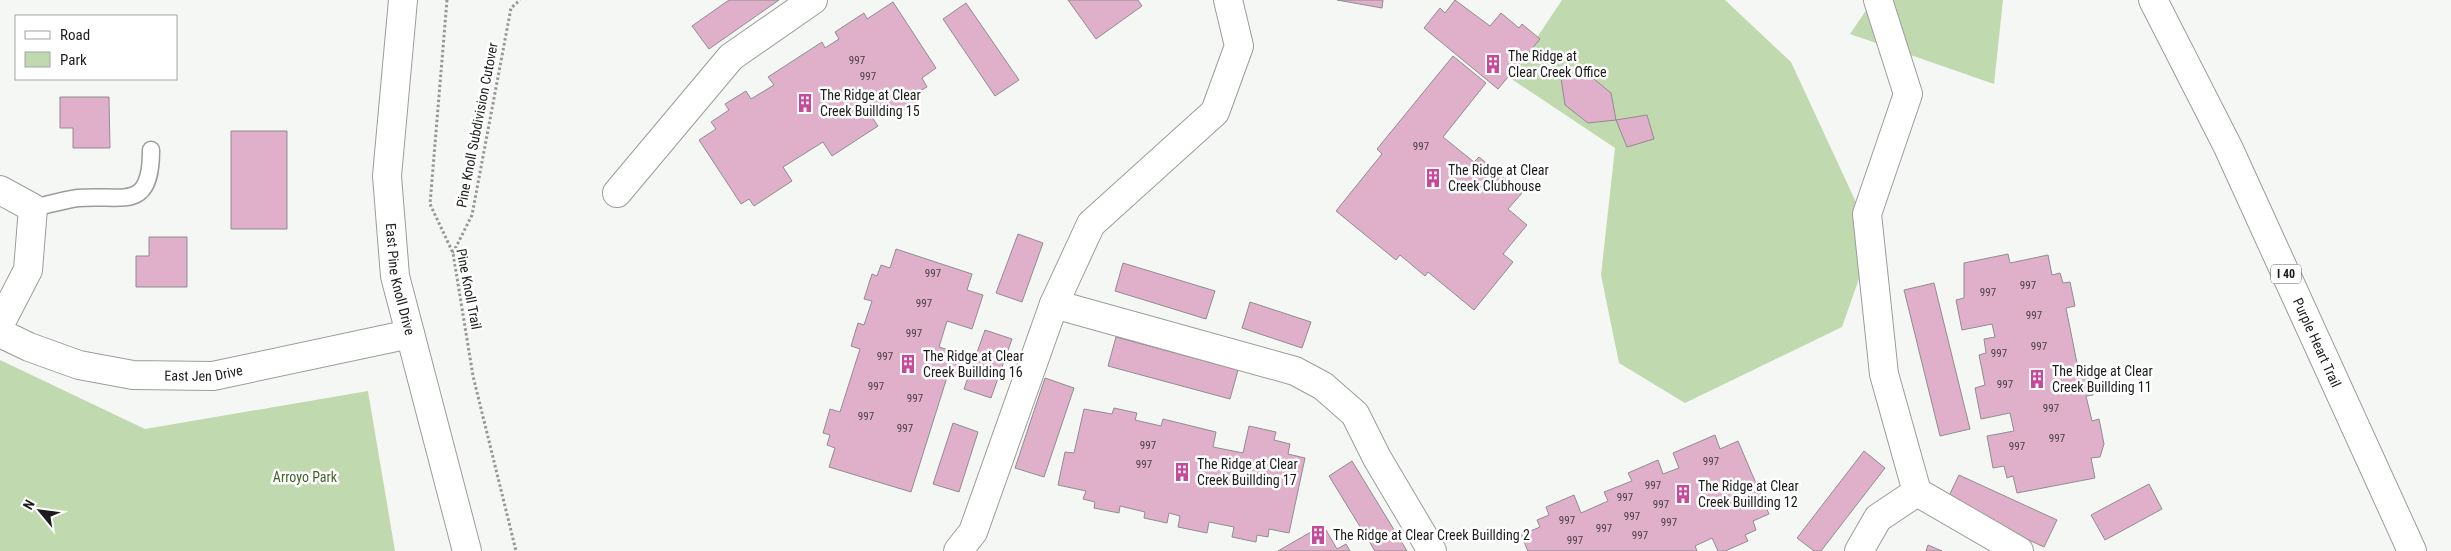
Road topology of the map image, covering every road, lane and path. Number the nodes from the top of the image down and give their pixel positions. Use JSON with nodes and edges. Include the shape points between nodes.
{"nodes":[{"id":1,"x":402,"y":0,"type":"edge"},
{"id":2,"x":447,"y":0,"type":"edge"},
{"id":3,"x":520,"y":0,"type":"edge"},
{"id":4,"x":813,"y":0,"type":"edge"},
{"id":5,"x":1228,"y":0,"type":"edge"},
{"id":6,"x":1878,"y":0,"type":"edge"},
{"id":7,"x":2153,"y":0,"type":"edge"},
{"id":8,"x":152,"y":150,"type":"dead end"},
{"id":9,"x":0,"y":190,"type":"edge"},
{"id":10,"x":617,"y":193,"type":"dead end"},
{"id":11,"x":32,"y":208,"type":"junction"},
{"id":12,"x":453,"y":254,"type":"junction"},
{"id":13,"x":1054,"y":304,"type":"junction"},
{"id":14,"x":0,"y":324,"type":"edge"},
{"id":15,"x":0,"y":333,"type":"edge"},
{"id":16,"x":410,"y":334,"type":"junction"},
{"id":17,"x":1917,"y":492,"type":"junction"},
{"id":18,"x":467,"y":551,"type":"edge"},
{"id":19,"x":516,"y":551,"type":"edge"},
{"id":20,"x":958,"y":551,"type":"edge"},
{"id":21,"x":1432,"y":551,"type":"edge"},
{"id":22,"x":1859,"y":551,"type":"edge"},
{"id":23,"x":2019,"y":551,"type":"edge"},
{"id":24,"x":2412,"y":551,"type":"edge"}],
"edges":[{"from":1,"to":16,"type":"main road","name":"East Pine Knoll Drive","via":[[387,176],[395,276]]},
{"from":2,"to":12,"type":"path","name":"Pine Knoll Trail","via":[[430,204]]},
{"from":3,"to":12,"type":"path","name":"Pine Knoll Subdivision Cutover","via":[[511,8],[472,215]]},
{"from":4,"to":10,"type":"main road","via":[[731,58]]},
{"from":5,"to":13,"type":"main road","via":[[1239,46],[1216,112],[1091,224]]},
{"from":6,"to":17,"type":"main road","via":[[1908,94],[1866,214],[1884,374]]},
{"from":7,"to":24,"type":"main road","name":"Purple Heart Trail","number":"I 40","via":[[2228,147]]},
{"from":8,"to":11,"type":"lane","via":[[149,180],[142,191],[132,197],[78,198]]},
{"from":9,"to":11,"type":"main road"},
{"from":11,"to":14,"type":"main road","via":[[28,270]]},
{"from":12,"to":19,"type":"path","name":"Pine Knoll Trail","via":[[473,376]]},
{"from":13,"to":20,"type":"main road","via":[[973,532]]},
{"from":13,"to":21,"type":"main road","via":[[1295,371],[1323,386],[1355,414]]},
{"from":15,"to":16,"type":"main road","name":"East Jen Drive","via":[[79,365],[134,375],[214,376]]},
{"from":16,"to":18,"type":"main road","name":"East Pine Knoll Drive"},
{"from":17,"to":22,"type":"main road","via":[[1878,518]]},
{"from":17,"to":23,"type":"main road"}]}
